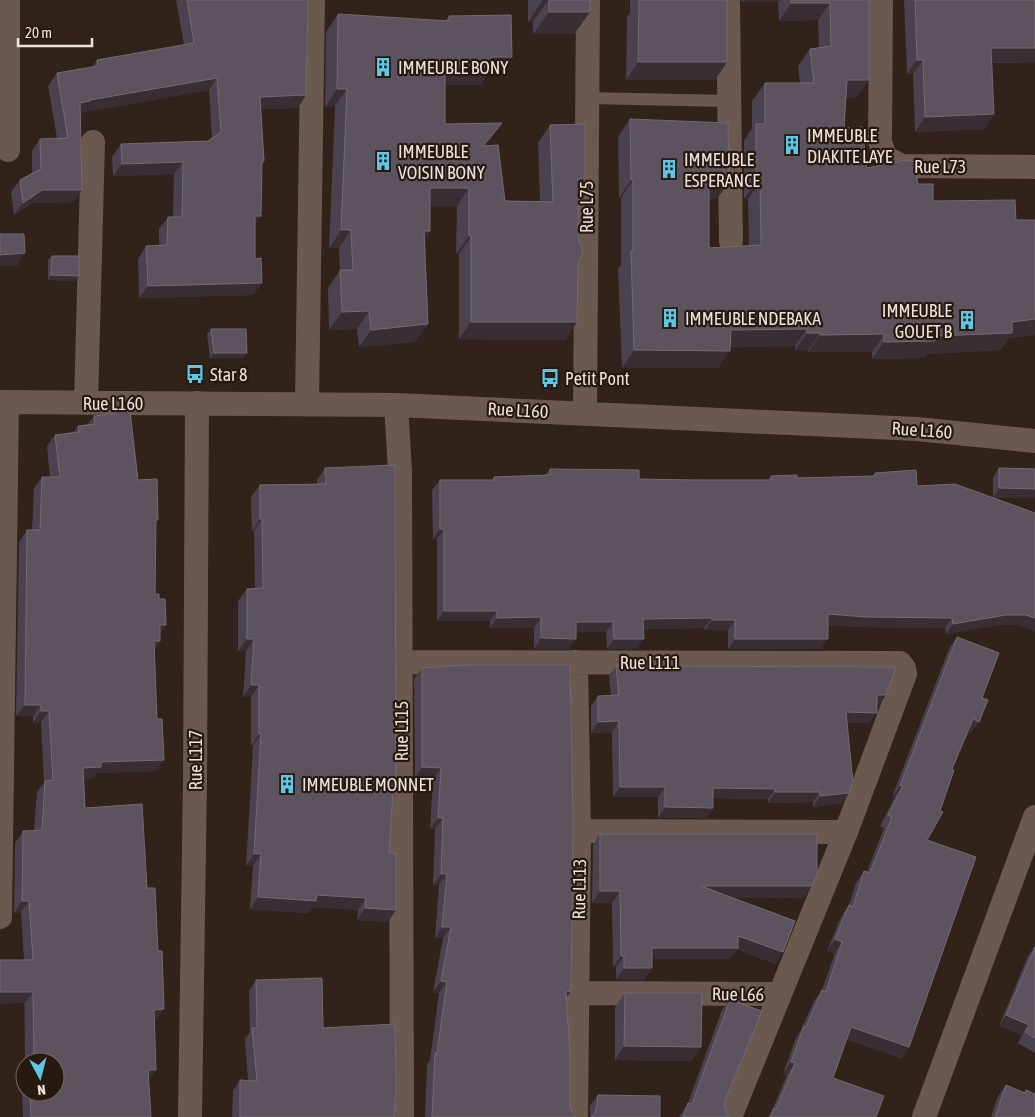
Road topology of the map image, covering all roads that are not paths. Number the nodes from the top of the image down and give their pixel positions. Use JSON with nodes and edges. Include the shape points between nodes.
{"nodes":[{"id":1,"x":8,"y":0,"type":"edge"},
{"id":2,"x":313,"y":0,"type":"edge"},
{"id":3,"x":588,"y":0,"type":"edge"},
{"id":4,"x":728,"y":0,"type":"edge"},
{"id":5,"x":882,"y":0,"type":"edge"},
{"id":6,"x":587,"y":98,"type":"junction"},
{"id":7,"x":729,"y":101,"type":"junction"},
{"id":8,"x":93,"y":142,"type":"dead end"},
{"id":9,"x":8,"y":150,"type":"dead end"},
{"id":10,"x":1035,"y":167,"type":"edge"},
{"id":11,"x":731,"y":241,"type":"dead end"},
{"id":12,"x":4,"y":402,"type":"edge"},
{"id":13,"x":86,"y":403,"type":"junction"},
{"id":14,"x":197,"y":403,"type":"junction"},
{"id":15,"x":307,"y":404,"type":"junction"},
{"id":16,"x":396,"y":405,"type":"junction"},
{"id":17,"x":585,"y":413,"type":"junction"},
{"id":18,"x":1035,"y":441,"type":"edge"},
{"id":19,"x":2,"y":645,"type":"edge"},
{"id":20,"x":400,"y":662,"type":"junction"},
{"id":21,"x":576,"y":662,"type":"junction"},
{"id":22,"x":1035,"y":817,"type":"edge"},
{"id":23,"x":580,"y":831,"type":"junction"},
{"id":24,"x":846,"y":832,"type":"junction"},
{"id":25,"x":0,"y":917,"type":"edge"},
{"id":26,"x":578,"y":993,"type":"junction"},
{"id":27,"x":779,"y":994,"type":"junction"},
{"id":28,"x":190,"y":1117,"type":"edge"},
{"id":29,"x":402,"y":1117,"type":"edge"},
{"id":30,"x":576,"y":1117,"type":"edge"},
{"id":31,"x":730,"y":1117,"type":"edge"},
{"id":32,"x":924,"y":1117,"type":"edge"}],
"edges":[{"from":1,"to":9,"type":"street"},
{"from":2,"to":15,"type":"street"},
{"from":3,"to":6,"type":"street","name":"Rue L75"},
{"from":4,"to":7,"type":"street"},
{"from":5,"to":10,"type":"street","name":"Rue L73","via":[[880,142],[885,157],[902,166]]},
{"from":6,"to":7,"type":"lane"},
{"from":6,"to":17,"type":"street","name":"Rue L75"},
{"from":7,"to":11,"type":"street"},
{"from":8,"to":13,"type":"street"},
{"from":12,"to":13,"type":"street","name":"Rue L160"},
{"from":12,"to":19,"type":"street"},
{"from":13,"to":14,"type":"street","name":"Rue L160"},
{"from":14,"to":15,"type":"street","name":"Rue L160"},
{"from":14,"to":28,"type":"street","name":"Rue L117"},
{"from":15,"to":16,"type":"street","name":"Rue L160"},
{"from":16,"to":17,"type":"street","name":"Rue L160"},
{"from":16,"to":20,"type":"street","name":"Rue L115","via":[[400,472]]},
{"from":17,"to":18,"type":"street","name":"Rue L160","via":[[917,428]]},
{"from":19,"to":25,"type":"street"},
{"from":20,"to":21,"type":"street","name":"Rue L111"},
{"from":20,"to":29,"type":"street","name":"Rue L115"},
{"from":21,"to":23,"type":"street","name":"Rue L113"},
{"from":21,"to":24,"type":"street","name":"Rue L111","via":[[900,663],[905,674]]},
{"from":22,"to":32,"type":"street"},
{"from":23,"to":24,"type":"street"},
{"from":23,"to":26,"type":"street","name":"Rue L113"},
{"from":24,"to":27,"type":"street"},
{"from":26,"to":27,"type":"street","name":"Rue L66"},
{"from":26,"to":30,"type":"street","name":"Rue L113"},
{"from":27,"to":31,"type":"street"}]}
